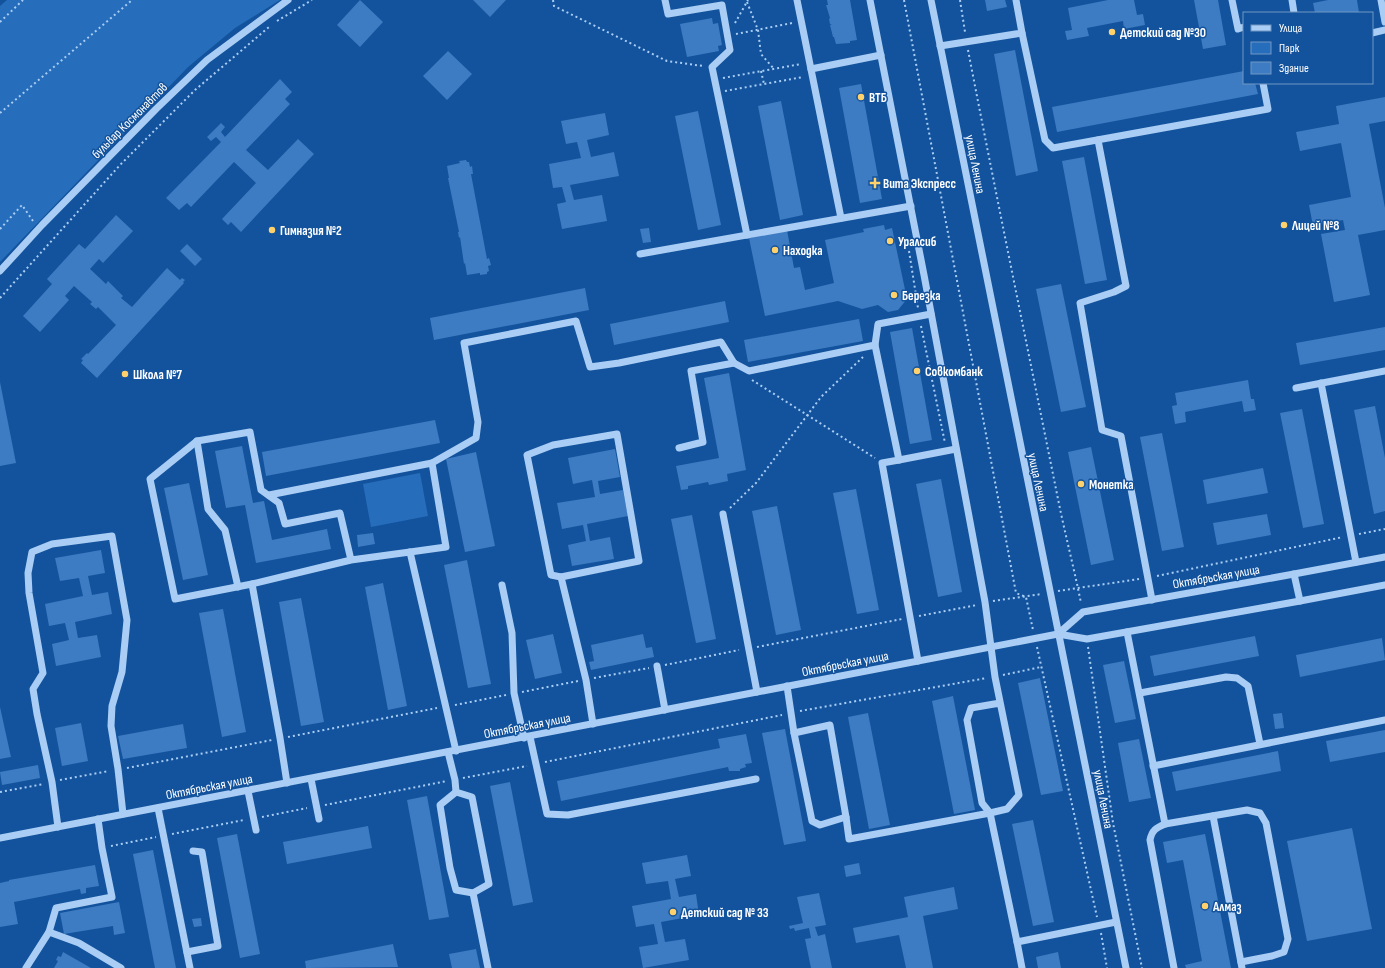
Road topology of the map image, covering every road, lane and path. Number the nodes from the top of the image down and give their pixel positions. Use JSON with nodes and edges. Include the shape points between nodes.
{"nodes":[{"id":1,"x":23,"y":0,"type":"edge"},
{"id":2,"x":132,"y":0,"type":"edge"},
{"id":3,"x":288,"y":0,"type":"edge"},
{"id":4,"x":312,"y":0,"type":"edge"},
{"id":5,"x":553,"y":0,"type":"edge"},
{"id":6,"x":665,"y":0,"type":"edge"},
{"id":7,"x":797,"y":0,"type":"edge"},
{"id":8,"x":870,"y":0,"type":"edge"},
{"id":9,"x":904,"y":0,"type":"edge"},
{"id":10,"x":931,"y":0,"type":"edge"},
{"id":11,"x":960,"y":0,"type":"edge"},
{"id":12,"x":1016,"y":0,"type":"edge"},
{"id":13,"x":1232,"y":0,"type":"edge"},
{"id":14,"x":1292,"y":0,"type":"edge"},
{"id":15,"x":1381,"y":0,"type":"edge"},
{"id":16,"x":748,"y":1,"type":"edge"},
{"id":17,"x":1294,"y":12,"type":"edge"},
{"id":18,"x":802,"y":21,"type":"junction"},
{"id":19,"x":0,"y":22,"type":"edge"},
{"id":20,"x":275,"y":22,"type":"dead end"},
{"id":21,"x":1385,"y":22,"type":"edge"},
{"id":22,"x":269,"y":27,"type":"dead end"},
{"id":23,"x":1243,"y":27,"type":"edge"},
{"id":24,"x":758,"y":30,"type":"junction"},
{"id":25,"x":1385,"y":30,"type":"edge"},
{"id":26,"x":1022,"y":33,"type":"junction"},
{"id":27,"x":1373,"y":33,"type":"edge"},
{"id":28,"x":727,"y":36,"type":"junction"},
{"id":29,"x":967,"y":42,"type":"junction"},
{"id":30,"x":940,"y":46,"type":"junction"},
{"id":31,"x":881,"y":54,"type":"junction"},
{"id":32,"x":712,"y":67,"type":"junction"},
{"id":33,"x":774,"y":69,"type":"junction"},
{"id":34,"x":811,"y":69,"type":"junction"},
{"id":35,"x":761,"y":71,"type":"junction"},
{"id":36,"x":715,"y":80,"type":"junction"},
{"id":37,"x":764,"y":84,"type":"junction"},
{"id":38,"x":1263,"y":84,"type":"edge"},
{"id":39,"x":718,"y":92,"type":"junction"},
{"id":40,"x":0,"y":114,"type":"edge"},
{"id":41,"x":1098,"y":140,"type":"junction"},
{"id":42,"x":911,"y":206,"type":"junction"},
{"id":43,"x":841,"y":218,"type":"junction"},
{"id":44,"x":33,"y":221,"type":"dead end"},
{"id":45,"x":0,"y":229,"type":"edge"},
{"id":46,"x":747,"y":235,"type":"junction"},
{"id":47,"x":640,"y":254,"type":"dead end"},
{"id":48,"x":0,"y":271,"type":"edge"},
{"id":49,"x":0,"y":298,"type":"edge"},
{"id":50,"x":931,"y":314,"type":"junction"},
{"id":51,"x":875,"y":346,"type":"junction"},
{"id":52,"x":734,"y":362,"type":"junction"},
{"id":53,"x":749,"y":371,"type":"junction"},
{"id":54,"x":1385,"y":371,"type":"edge"},
{"id":55,"x":1321,"y":384,"type":"junction"},
{"id":56,"x":1296,"y":388,"type":"dead end"},
{"id":57,"x":807,"y":415,"type":"junction"},
{"id":58,"x":198,"y":441,"type":"junction"},
{"id":59,"x":679,"y":448,"type":"dead end"},
{"id":60,"x":956,"y":450,"type":"junction"},
{"id":61,"x":899,"y":460,"type":"junction"},
{"id":62,"x":432,"y":463,"type":"junction"},
{"id":63,"x":882,"y":463,"type":"junction"},
{"id":64,"x":269,"y":494,"type":"junction"},
{"id":65,"x":723,"y":514,"type":"joint"},
{"id":66,"x":1385,"y":529,"type":"edge"},
{"id":67,"x":1351,"y":535,"type":"junction"},
{"id":68,"x":410,"y":552,"type":"junction"},
{"id":69,"x":1385,"y":557,"type":"edge"},
{"id":70,"x":351,"y":560,"type":"junction"},
{"id":71,"x":1356,"y":562,"type":"junction"},
{"id":72,"x":1294,"y":574,"type":"junction"},
{"id":73,"x":561,"y":577,"type":"junction"},
{"id":74,"x":1148,"y":578,"type":"junction"},
{"id":75,"x":252,"y":584,"type":"junction"},
{"id":76,"x":502,"y":585,"type":"dead end"},
{"id":77,"x":1385,"y":585,"type":"edge"},
{"id":78,"x":238,"y":587,"type":"junction"},
{"id":79,"x":1078,"y":589,"type":"junction"},
{"id":80,"x":1050,"y":592,"type":"junction"},
{"id":81,"x":1026,"y":597,"type":"junction"},
{"id":82,"x":1152,"y":600,"type":"junction"},
{"id":83,"x":1300,"y":601,"type":"junction"},
{"id":84,"x":985,"y":602,"type":"junction"},
{"id":85,"x":1082,"y":612,"type":"junction"},
{"id":86,"x":910,"y":618,"type":"junction"},
{"id":87,"x":1127,"y":632,"type":"junction"},
{"id":88,"x":1058,"y":634,"type":"junction"},
{"id":89,"x":1035,"y":638,"type":"junction"},
{"id":90,"x":1087,"y":639,"type":"junction"},
{"id":91,"x":991,"y":647,"type":"junction"},
{"id":92,"x":749,"y":649,"type":"junction"},
{"id":93,"x":918,"y":661,"type":"junction"},
{"id":94,"x":657,"y":666,"type":"junction"},
{"id":95,"x":1041,"y":666,"type":"junction"},
{"id":96,"x":995,"y":677,"type":"junction"},
{"id":97,"x":586,"y":680,"type":"junction"},
{"id":98,"x":787,"y":686,"type":"junction"},
{"id":99,"x":756,"y":692,"type":"junction"},
{"id":100,"x":1140,"y":693,"type":"junction"},
{"id":101,"x":514,"y":694,"type":"junction"},
{"id":102,"x":1000,"y":702,"type":"junction"},
{"id":103,"x":445,"y":707,"type":"junction"},
{"id":104,"x":664,"y":710,"type":"junction"},
{"id":105,"x":791,"y":713,"type":"junction"},
{"id":106,"x":1385,"y":720,"type":"edge"},
{"id":107,"x":593,"y":724,"type":"junction"},
{"id":108,"x":794,"y":734,"type":"junction"},
{"id":109,"x":527,"y":737,"type":"junction"},
{"id":110,"x":280,"y":738,"type":"junction"},
{"id":111,"x":1260,"y":744,"type":"junction"},
{"id":112,"x":452,"y":751,"type":"junction"},
{"id":113,"x":536,"y":764,"type":"junction"},
{"id":114,"x":1153,"y":766,"type":"junction"},
{"id":115,"x":118,"y":769,"type":"junction"},
{"id":116,"x":311,"y":779,"type":"junction"},
{"id":117,"x":756,"y":779,"type":"dead end"},
{"id":118,"x":455,"y":780,"type":"junction"},
{"id":119,"x":52,"y":782,"type":"junction"},
{"id":120,"x":287,"y":783,"type":"junction"},
{"id":121,"x":248,"y":791,"type":"junction"},
{"id":122,"x":0,"y":792,"type":"edge"},
{"id":123,"x":456,"y":792,"type":"junction"},
{"id":124,"x":316,"y":806,"type":"junction"},
{"id":125,"x":158,"y":808,"type":"junction"},
{"id":126,"x":990,"y":813,"type":"junction"},
{"id":127,"x":123,"y":814,"type":"junction"},
{"id":128,"x":1213,"y":816,"type":"junction"},
{"id":129,"x":846,"y":817,"type":"junction"},
{"id":130,"x":254,"y":818,"type":"junction"},
{"id":131,"x":98,"y":819,"type":"junction"},
{"id":132,"x":318,"y":819,"type":"dead end"},
{"id":133,"x":1166,"y":824,"type":"junction"},
{"id":134,"x":58,"y":827,"type":"junction"},
{"id":135,"x":256,"y":830,"type":"dead end"},
{"id":136,"x":164,"y":836,"type":"junction"},
{"id":137,"x":0,"y":838,"type":"edge"},
{"id":138,"x":102,"y":848,"type":"junction"},
{"id":139,"x":193,"y":851,"type":"dead end"},
{"id":140,"x":473,"y":893,"type":"junction"},
{"id":141,"x":1116,"y":922,"type":"junction"},
{"id":142,"x":1099,"y":925,"type":"junction"},
{"id":143,"x":49,"y":932,"type":"junction"},
{"id":144,"x":1017,"y":942,"type":"junction"},
{"id":145,"x":187,"y":952,"type":"junction"},
{"id":146,"x":1241,"y":965,"type":"edge"},
{"id":147,"x":26,"y":968,"type":"edge"},
{"id":148,"x":120,"y":968,"type":"edge"},
{"id":149,"x":190,"y":968,"type":"edge"},
{"id":150,"x":488,"y":968,"type":"edge"},
{"id":151,"x":1022,"y":968,"type":"edge"},
{"id":152,"x":1107,"y":968,"type":"edge"},
{"id":153,"x":1126,"y":968,"type":"edge"},
{"id":154,"x":1142,"y":968,"type":"edge"},
{"id":155,"x":1174,"y":968,"type":"edge"}],
"edges":[{"from":1,"to":19,"type":"path"},
{"from":2,"to":40,"type":"path"},
{"from":3,"to":48,"type":"street","name":"бульвар Космонавтов","via":[[206,60],[42,225]]},
{"from":4,"to":20,"type":"path"},
{"from":5,"to":32,"type":"path","via":[[554,6],[668,61]]},
{"from":6,"to":28,"type":"street","via":[[668,14],[722,5]]},
{"from":7,"to":18,"type":"street"},
{"from":8,"to":31,"type":"street"},
{"from":9,"to":81,"type":"path","via":[[1016,593]]},
{"from":10,"to":30,"type":"street","name":"улица Ленина"},
{"from":11,"to":29,"type":"path"},
{"from":12,"to":26,"type":"street"},
{"from":13,"to":23,"type":"street","via":[[1238,29]]},
{"from":14,"to":17,"type":"street"},
{"from":15,"to":21,"type":"street"},
{"from":16,"to":24,"type":"path"},
{"from":16,"to":28,"type":"path"},
{"from":18,"to":24,"type":"path"},
{"from":18,"to":34,"type":"street"},
{"from":22,"to":49,"type":"path","via":[[189,95],[120,165]]},
{"from":24,"to":28,"type":"path"},
{"from":24,"to":33,"type":"path","via":[[761,54]]},
{"from":25,"to":27,"type":"street"},
{"from":26,"to":29,"type":"street"},
{"from":26,"to":41,"type":"street","via":[[1046,140],[1053,148]]},
{"from":28,"to":32,"type":"street","via":[[730,50]]},
{"from":29,"to":30,"type":"street"},
{"from":29,"to":79,"type":"path","via":[[1058,501]]},
{"from":30,"to":80,"type":"street","name":"улица Ленина"},
{"from":31,"to":34,"type":"street"},
{"from":31,"to":42,"type":"street"},
{"from":32,"to":36,"type":"street"},
{"from":33,"to":34,"type":"path"},
{"from":33,"to":35,"type":"path"},
{"from":34,"to":37,"type":"path"},
{"from":34,"to":43,"type":"street"},
{"from":35,"to":36,"type":"path"},
{"from":35,"to":37,"type":"path"},
{"from":36,"to":39,"type":"street"},
{"from":37,"to":39,"type":"path"},
{"from":38,"to":41,"type":"street","via":[[1268,109]]},
{"from":39,"to":46,"type":"street"},
{"from":41,"to":74,"type":"street","via":[[1126,286],[1080,303],[1102,430],[1122,436]]},
{"from":42,"to":43,"type":"street"},
{"from":42,"to":50,"type":"street"},
{"from":43,"to":46,"type":"street"},
{"from":44,"to":45,"type":"path","via":[[22,205]]},
{"from":46,"to":47,"type":"street"},
{"from":50,"to":51,"type":"street","via":[[878,324]]},
{"from":50,"to":60,"type":"street"},
{"from":51,"to":53,"type":"street"},
{"from":51,"to":57,"type":"path","via":[[821,397]]},
{"from":51,"to":61,"type":"street"},
{"from":52,"to":53,"type":"street"},
{"from":52,"to":59,"type":"street","via":[[691,371],[703,442]]},
{"from":52,"to":62,"type":"street","via":[[721,342],[590,367],[576,321],[464,343],[478,422],[476,438]]},
{"from":53,"to":57,"type":"path","via":[[747,378]]},
{"from":54,"to":55,"type":"street"},
{"from":55,"to":56,"type":"street"},
{"from":55,"to":67,"type":"street"},
{"from":57,"to":63,"type":"path"},
{"from":57,"to":65,"type":"path","via":[[756,483]]},
{"from":58,"to":64,"type":"street","via":[[250,432],[261,490]]},
{"from":58,"to":78,"type":"street","via":[[208,509],[225,530]]},
{"from":58,"to":78,"type":"street","via":[[150,479],[175,599]]},
{"from":60,"to":61,"type":"street"},
{"from":60,"to":84,"type":"street"},
{"from":61,"to":63,"type":"street"},
{"from":62,"to":64,"type":"street"},
{"from":62,"to":68,"type":"street","via":[[446,547]]},
{"from":63,"to":86,"type":"street"},
{"from":64,"to":70,"type":"street","via":[[279,503],[285,524],[340,513]]},
{"from":65,"to":92,"type":"street"},
{"from":66,"to":67,"type":"path"},
{"from":67,"to":71,"type":"street"},
{"from":67,"to":74,"type":"path"},
{"from":68,"to":70,"type":"street"},
{"from":68,"to":103,"type":"street"},
{"from":69,"to":71,"type":"street","name":"Октябрьская улица"},
{"from":70,"to":75,"type":"street"},
{"from":71,"to":72,"type":"street","name":"Октябрьская улица"},
{"from":72,"to":82,"type":"street","name":"Октябрьская улица"},
{"from":72,"to":83,"type":"street"},
{"from":73,"to":73,"type":"street","via":[[551,575],[527,455],[553,445],[617,434],[639,561]]},
{"from":73,"to":97,"type":"street"},
{"from":74,"to":79,"type":"path"},
{"from":74,"to":82,"type":"street"},
{"from":75,"to":78,"type":"street"},
{"from":75,"to":110,"type":"street"},
{"from":76,"to":101,"type":"street","via":[[512,633]]},
{"from":77,"to":83,"type":"street","name":"Октябрьская улица"},
{"from":79,"to":80,"type":"path"},
{"from":79,"to":85,"type":"path"},
{"from":80,"to":81,"type":"path"},
{"from":80,"to":88,"type":"street","name":"улица Ленина"},
{"from":81,"to":84,"type":"path"},
{"from":81,"to":89,"type":"path"},
{"from":82,"to":85,"type":"street","name":"Октябрьская улица"},
{"from":83,"to":87,"type":"street","name":"Октябрьская улица"},
{"from":84,"to":86,"type":"path"},
{"from":84,"to":91,"type":"street"},
{"from":85,"to":88,"type":"street"},
{"from":86,"to":92,"type":"path"},
{"from":86,"to":93,"type":"street"},
{"from":87,"to":90,"type":"street","name":"Октябрьская улица"},
{"from":87,"to":100,"type":"street"},
{"from":88,"to":89,"type":"street","name":"Октябрьская улица"},
{"from":88,"to":90,"type":"street","name":"Октябрьская улица"},
{"from":88,"to":141,"type":"street","name":"улица Ленина"},
{"from":89,"to":91,"type":"street","name":"Октябрьская улица"},
{"from":89,"to":95,"type":"path"},
{"from":90,"to":154,"type":"path","via":[[1113,822]]},
{"from":91,"to":93,"type":"street","name":"Октябрьская улица"},
{"from":91,"to":96,"type":"street"},
{"from":92,"to":94,"type":"path"},
{"from":92,"to":99,"type":"street"},
{"from":93,"to":98,"type":"street","name":"Октябрьская улица"},
{"from":94,"to":97,"type":"path"},
{"from":94,"to":104,"type":"street"},
{"from":95,"to":96,"type":"path"},
{"from":95,"to":142,"type":"path"},
{"from":96,"to":102,"type":"street"},
{"from":96,"to":105,"type":"path"},
{"from":97,"to":101,"type":"path"},
{"from":97,"to":107,"type":"street"},
{"from":98,"to":99,"type":"street","name":"Октябрьская улица"},
{"from":98,"to":105,"type":"street"},
{"from":99,"to":104,"type":"street","name":"Октябрьская улица"},
{"from":100,"to":111,"type":"street","via":[[1226,677],[1237,678],[1248,686]]},
{"from":100,"to":114,"type":"street"},
{"from":101,"to":103,"type":"path"},
{"from":101,"to":109,"type":"street"},
{"from":102,"to":126,"type":"street","via":[[1019,795],[1007,809]]},
{"from":102,"to":126,"type":"street","via":[[971,708],[967,720],[982,803]]},
{"from":103,"to":110,"type":"path"},
{"from":103,"to":112,"type":"street"},
{"from":104,"to":107,"type":"street","name":"Октябрьская улица"},
{"from":105,"to":108,"type":"street"},
{"from":105,"to":113,"type":"path"},
{"from":106,"to":111,"type":"street"},
{"from":107,"to":109,"type":"street","name":"Октябрьская улица"},
{"from":108,"to":129,"type":"street","via":[[812,821],[820,825]]},
{"from":108,"to":129,"type":"street","via":[[830,725]]},
{"from":109,"to":112,"type":"street","name":"Октябрьская улица"},
{"from":109,"to":113,"type":"street"},
{"from":110,"to":115,"type":"path"},
{"from":110,"to":120,"type":"street"},
{"from":111,"to":114,"type":"street"},
{"from":112,"to":116,"type":"street","name":"Октябрьская улица"},
{"from":112,"to":118,"type":"street"},
{"from":113,"to":117,"type":"street","via":[[547,814],[568,815]]},
{"from":113,"to":118,"type":"path"},
{"from":114,"to":133,"type":"street"},
{"from":115,"to":119,"type":"path"},
{"from":115,"to":119,"type":"street","via":[[111,726],[112,706],[122,672],[126,620],[112,536],[52,544],[32,552],[28,573],[43,673],[33,689]]},
{"from":115,"to":127,"type":"street"},
{"from":116,"to":120,"type":"street","name":"Октябрьская улица"},
{"from":116,"to":124,"type":"street"},
{"from":118,"to":123,"type":"street"},
{"from":118,"to":124,"type":"path"},
{"from":119,"to":122,"type":"path"},
{"from":119,"to":134,"type":"street"},
{"from":120,"to":121,"type":"street","name":"Октябрьская улица"},
{"from":121,"to":125,"type":"street","name":"Октябрьская улица"},
{"from":121,"to":130,"type":"street"},
{"from":123,"to":140,"type":"street","via":[[440,805],[450,868],[456,890]]},
{"from":123,"to":140,"type":"street","via":[[472,797],[490,884]]},
{"from":124,"to":130,"type":"path"},
{"from":124,"to":132,"type":"street"},
{"from":125,"to":127,"type":"street","name":"Октябрьская улица"},
{"from":125,"to":136,"type":"street"},
{"from":126,"to":129,"type":"street","via":[[849,839]]},
{"from":126,"to":144,"type":"street"},
{"from":127,"to":131,"type":"street","name":"Октябрьская улица"},
{"from":128,"to":133,"type":"street"},
{"from":128,"to":146,"type":"street"},
{"from":128,"to":146,"type":"street","via":[[1247,810],[1260,812],[1268,831],[1288,938],[1284,952]]},
{"from":130,"to":135,"type":"street"},
{"from":130,"to":136,"type":"path"},
{"from":131,"to":134,"type":"street","name":"Октябрьская улица"},
{"from":131,"to":138,"type":"street"},
{"from":133,"to":155,"type":"street","via":[[1157,828],[1150,840]]},
{"from":134,"to":137,"type":"street","name":"Октябрьская улица"},
{"from":136,"to":138,"type":"path"},
{"from":136,"to":145,"type":"street"},
{"from":138,"to":143,"type":"street","via":[[112,897],[56,908]]},
{"from":139,"to":145,"type":"street","via":[[202,852],[218,946]]},
{"from":140,"to":150,"type":"street"},
{"from":141,"to":142,"type":"street"},
{"from":141,"to":153,"type":"street","name":"улица Ленина"},
{"from":142,"to":144,"type":"street"},
{"from":142,"to":152,"type":"path"},
{"from":143,"to":147,"type":"street"},
{"from":143,"to":148,"type":"street","via":[[79,943]]},
{"from":144,"to":151,"type":"street"},
{"from":145,"to":149,"type":"street"}]}
